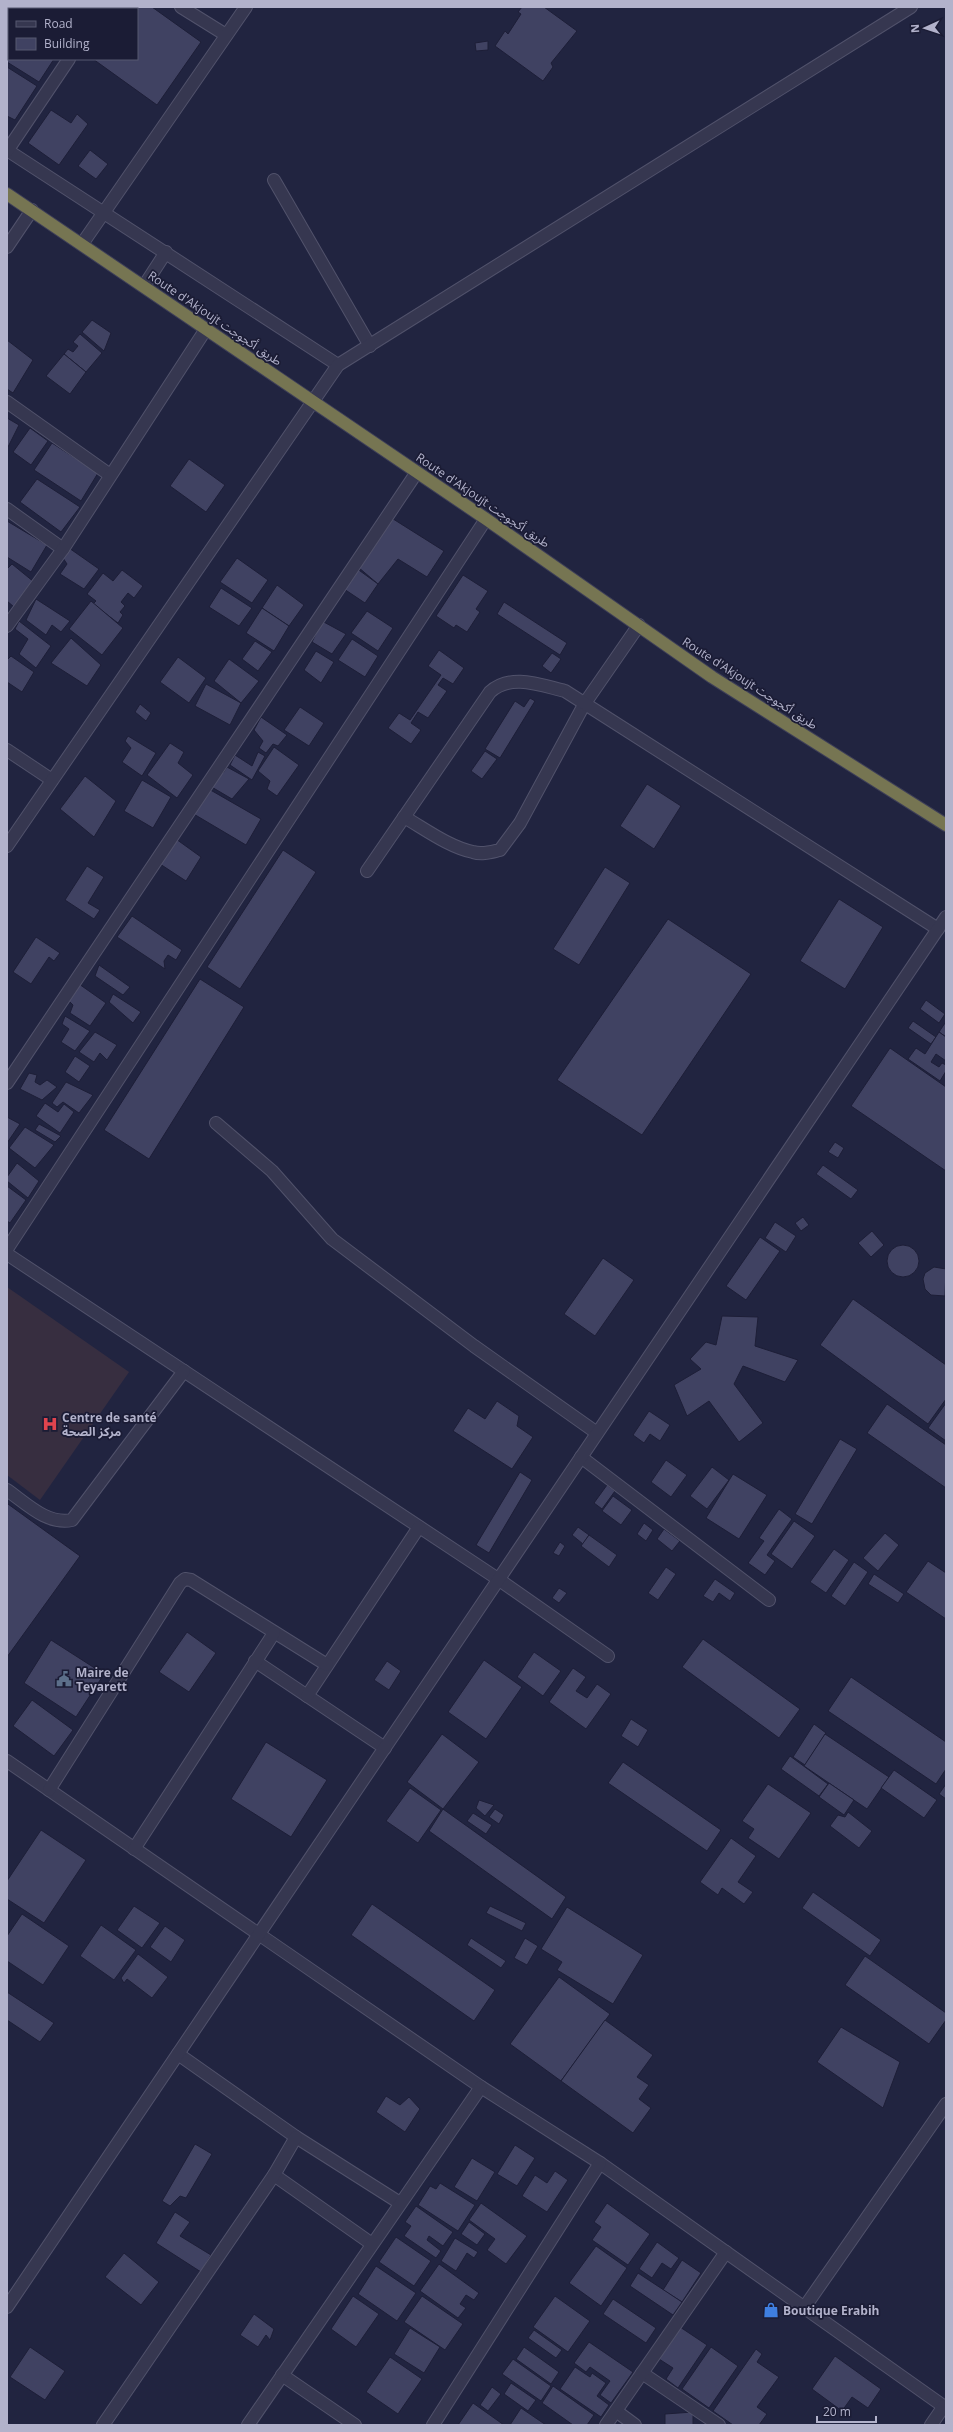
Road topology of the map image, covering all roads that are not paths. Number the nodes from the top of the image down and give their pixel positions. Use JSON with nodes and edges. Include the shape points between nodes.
{"nodes":[{"id":1,"x":181,"y":7,"type":"edge"},
{"id":2,"x":246,"y":7,"type":"edge"},
{"id":3,"x":911,"y":7,"type":"edge"},
{"id":4,"x":226,"y":35,"type":"junction"},
{"id":5,"x":68,"y":60,"type":"edge"},
{"id":6,"x":7,"y":150,"type":"edge"},
{"id":7,"x":274,"y":180,"type":"dead end"},
{"id":8,"x":7,"y":194,"type":"edge"},
{"id":9,"x":32,"y":210,"type":"junction"},
{"id":10,"x":104,"y":212,"type":"junction"},
{"id":11,"x":82,"y":244,"type":"junction"},
{"id":12,"x":7,"y":247,"type":"edge"},
{"id":13,"x":166,"y":252,"type":"junction"},
{"id":14,"x":144,"y":286,"type":"junction"},
{"id":15,"x":206,"y":328,"type":"junction"},
{"id":16,"x":370,"y":346,"type":"junction"},
{"id":17,"x":338,"y":365,"type":"junction"},
{"id":18,"x":312,"y":401,"type":"junction"},
{"id":19,"x":7,"y":402,"type":"edge"},
{"id":20,"x":416,"y":472,"type":"junction"},
{"id":21,"x":110,"y":475,"type":"junction"},
{"id":22,"x":7,"y":510,"type":"edge"},
{"id":23,"x":486,"y":519,"type":"junction"},
{"id":24,"x":63,"y":549,"type":"junction"},
{"id":25,"x":7,"y":625,"type":"edge"},
{"id":26,"x":639,"y":625,"type":"junction"},
{"id":27,"x":585,"y":702,"type":"junction"},
{"id":28,"x":7,"y":750,"type":"edge"},
{"id":29,"x":52,"y":780,"type":"junction"},
{"id":30,"x":404,"y":817,"type":"junction"},
{"id":31,"x":946,"y":825,"type":"edge"},
{"id":32,"x":7,"y":846,"type":"edge"},
{"id":33,"x":367,"y":871,"type":"dead end"},
{"id":34,"x":946,"y":916,"type":"edge"},
{"id":35,"x":938,"y":929,"type":"junction"},
{"id":36,"x":7,"y":1083,"type":"edge"},
{"id":37,"x":216,"y":1123,"type":"dead end"},
{"id":38,"x":7,"y":1249,"type":"edge"},
{"id":39,"x":7,"y":1254,"type":"edge"},
{"id":40,"x":184,"y":1371,"type":"junction"},
{"id":41,"x":597,"y":1433,"type":"junction"},
{"id":42,"x":581,"y":1457,"type":"junction"},
{"id":43,"x":7,"y":1490,"type":"edge"},
{"id":44,"x":419,"y":1527,"type":"junction"},
{"id":45,"x":498,"y":1579,"type":"junction"},
{"id":46,"x":769,"y":1600,"type":"dead end"},
{"id":47,"x":274,"y":1633,"type":"junction"},
{"id":48,"x":608,"y":1656,"type":"dead end"},
{"id":49,"x":255,"y":1661,"type":"junction"},
{"id":50,"x":327,"y":1665,"type":"junction"},
{"id":51,"x":307,"y":1696,"type":"junction"},
{"id":52,"x":385,"y":1748,"type":"junction"},
{"id":53,"x":7,"y":1761,"type":"edge"},
{"id":54,"x":49,"y":1790,"type":"junction"},
{"id":55,"x":134,"y":1849,"type":"junction"},
{"id":56,"x":259,"y":1934,"type":"junction"},
{"id":57,"x":178,"y":2054,"type":"junction"},
{"id":58,"x":481,"y":2087,"type":"junction"},
{"id":59,"x":946,"y":2104,"type":"edge"},
{"id":60,"x":296,"y":2137,"type":"junction"},
{"id":61,"x":600,"y":2163,"type":"junction"},
{"id":62,"x":274,"y":2175,"type":"junction"},
{"id":63,"x":400,"y":2203,"type":"junction"},
{"id":64,"x":372,"y":2244,"type":"junction"},
{"id":65,"x":726,"y":2252,"type":"junction"},
{"id":66,"x":7,"y":2307,"type":"edge"},
{"id":67,"x":804,"y":2308,"type":"junction"},
{"id":68,"x":642,"y":2373,"type":"junction"},
{"id":69,"x":282,"y":2375,"type":"junction"},
{"id":70,"x":945,"y":2407,"type":"edge"},
{"id":71,"x":616,"y":2411,"type":"junction"},
{"id":72,"x":103,"y":2425,"type":"edge"},
{"id":73,"x":248,"y":2425,"type":"edge"},
{"id":74,"x":355,"y":2425,"type":"edge"},
{"id":75,"x":433,"y":2425,"type":"edge"},
{"id":76,"x":606,"y":2425,"type":"edge"},
{"id":77,"x":635,"y":2425,"type":"edge"},
{"id":78,"x":719,"y":2425,"type":"edge"},
{"id":79,"x":931,"y":2425,"type":"edge"}],
"edges":[{"from":1,"to":4,"type":"street"},
{"from":2,"to":4,"type":"street"},
{"from":3,"to":16,"type":"street"},
{"from":4,"to":10,"type":"street"},
{"from":5,"to":6,"type":"street"},
{"from":6,"to":10,"type":"street"},
{"from":7,"to":16,"type":"street"},
{"from":8,"to":9,"type":"highway","name":"Route d'Akjoujt طريق أكجوجت"},
{"from":9,"to":11,"type":"highway","name":"Route d'Akjoujt طريق أكجوجت"},
{"from":9,"to":12,"type":"street"},
{"from":10,"to":11,"type":"street"},
{"from":10,"to":13,"type":"street"},
{"from":11,"to":14,"type":"highway","name":"Route d'Akjoujt طريق أكجوجت"},
{"from":13,"to":14,"type":"street"},
{"from":13,"to":17,"type":"street"},
{"from":14,"to":15,"type":"highway","name":"Route d'Akjoujt طريق أكجوجت"},
{"from":15,"to":18,"type":"highway","name":"Route d'Akjoujt طريق أكجوجت"},
{"from":15,"to":21,"type":"street"},
{"from":16,"to":17,"type":"street"},
{"from":17,"to":18,"type":"street"},
{"from":18,"to":20,"type":"highway","name":"Route d'Akjoujt طريق أكجوجت"},
{"from":18,"to":29,"type":"street"},
{"from":19,"to":21,"type":"street"},
{"from":20,"to":23,"type":"highway","name":"Route d'Akjoujt طريق أكجوجت"},
{"from":20,"to":36,"type":"street"},
{"from":21,"to":24,"type":"street"},
{"from":22,"to":24,"type":"street"},
{"from":23,"to":26,"type":"highway","name":"Route d'Akjoujt طريق أكجوجت"},
{"from":23,"to":38,"type":"street"},
{"from":24,"to":25,"type":"street"},
{"from":26,"to":27,"type":"street"},
{"from":26,"to":31,"type":"highway","name":"Route d'Akjoujt طريق أكجوجت","via":[[712,677]]},
{"from":27,"to":30,"type":"street","via":[[565,691],[536,684],[510,681],[498,684],[462,731]]},
{"from":27,"to":30,"type":"street","via":[[520,823],[500,850],[473,853]]},
{"from":27,"to":35,"type":"street"},
{"from":28,"to":29,"type":"street"},
{"from":29,"to":32,"type":"street"},
{"from":30,"to":33,"type":"street"},
{"from":34,"to":35,"type":"street"},
{"from":35,"to":41,"type":"street"},
{"from":37,"to":41,"type":"street","via":[[272,1171],[332,1240],[474,1346]]},
{"from":39,"to":40,"type":"street"},
{"from":40,"to":43,"type":"street","via":[[72,1520],[63,1522],[49,1519]]},
{"from":40,"to":44,"type":"street"},
{"from":41,"to":42,"type":"street"},
{"from":42,"to":45,"type":"street"},
{"from":42,"to":46,"type":"street"},
{"from":44,"to":45,"type":"street"},
{"from":44,"to":50,"type":"street"},
{"from":45,"to":48,"type":"street"},
{"from":45,"to":52,"type":"street"},
{"from":47,"to":49,"type":"street"},
{"from":47,"to":50,"type":"street"},
{"from":47,"to":54,"type":"street","via":[[191,1580],[185,1579],[180,1583]]},
{"from":49,"to":51,"type":"street"},
{"from":49,"to":55,"type":"street"},
{"from":50,"to":51,"type":"street"},
{"from":51,"to":52,"type":"street"},
{"from":52,"to":56,"type":"street"},
{"from":53,"to":54,"type":"street"},
{"from":54,"to":55,"type":"street"},
{"from":55,"to":56,"type":"street"},
{"from":56,"to":57,"type":"street"},
{"from":56,"to":58,"type":"street"},
{"from":57,"to":60,"type":"street"},
{"from":57,"to":66,"type":"street"},
{"from":58,"to":61,"type":"street"},
{"from":58,"to":63,"type":"street"},
{"from":59,"to":67,"type":"street"},
{"from":60,"to":62,"type":"street"},
{"from":60,"to":63,"type":"street"},
{"from":61,"to":65,"type":"street"},
{"from":61,"to":75,"type":"street"},
{"from":62,"to":64,"type":"street"},
{"from":62,"to":72,"type":"street"},
{"from":63,"to":64,"type":"street"},
{"from":64,"to":69,"type":"street"},
{"from":65,"to":67,"type":"street"},
{"from":65,"to":68,"type":"street"},
{"from":67,"to":70,"type":"street"},
{"from":68,"to":71,"type":"street"},
{"from":68,"to":78,"type":"street"},
{"from":69,"to":73,"type":"street"},
{"from":69,"to":74,"type":"street"},
{"from":70,"to":79,"type":"street"},
{"from":71,"to":76,"type":"street"},
{"from":71,"to":77,"type":"street"}]}
